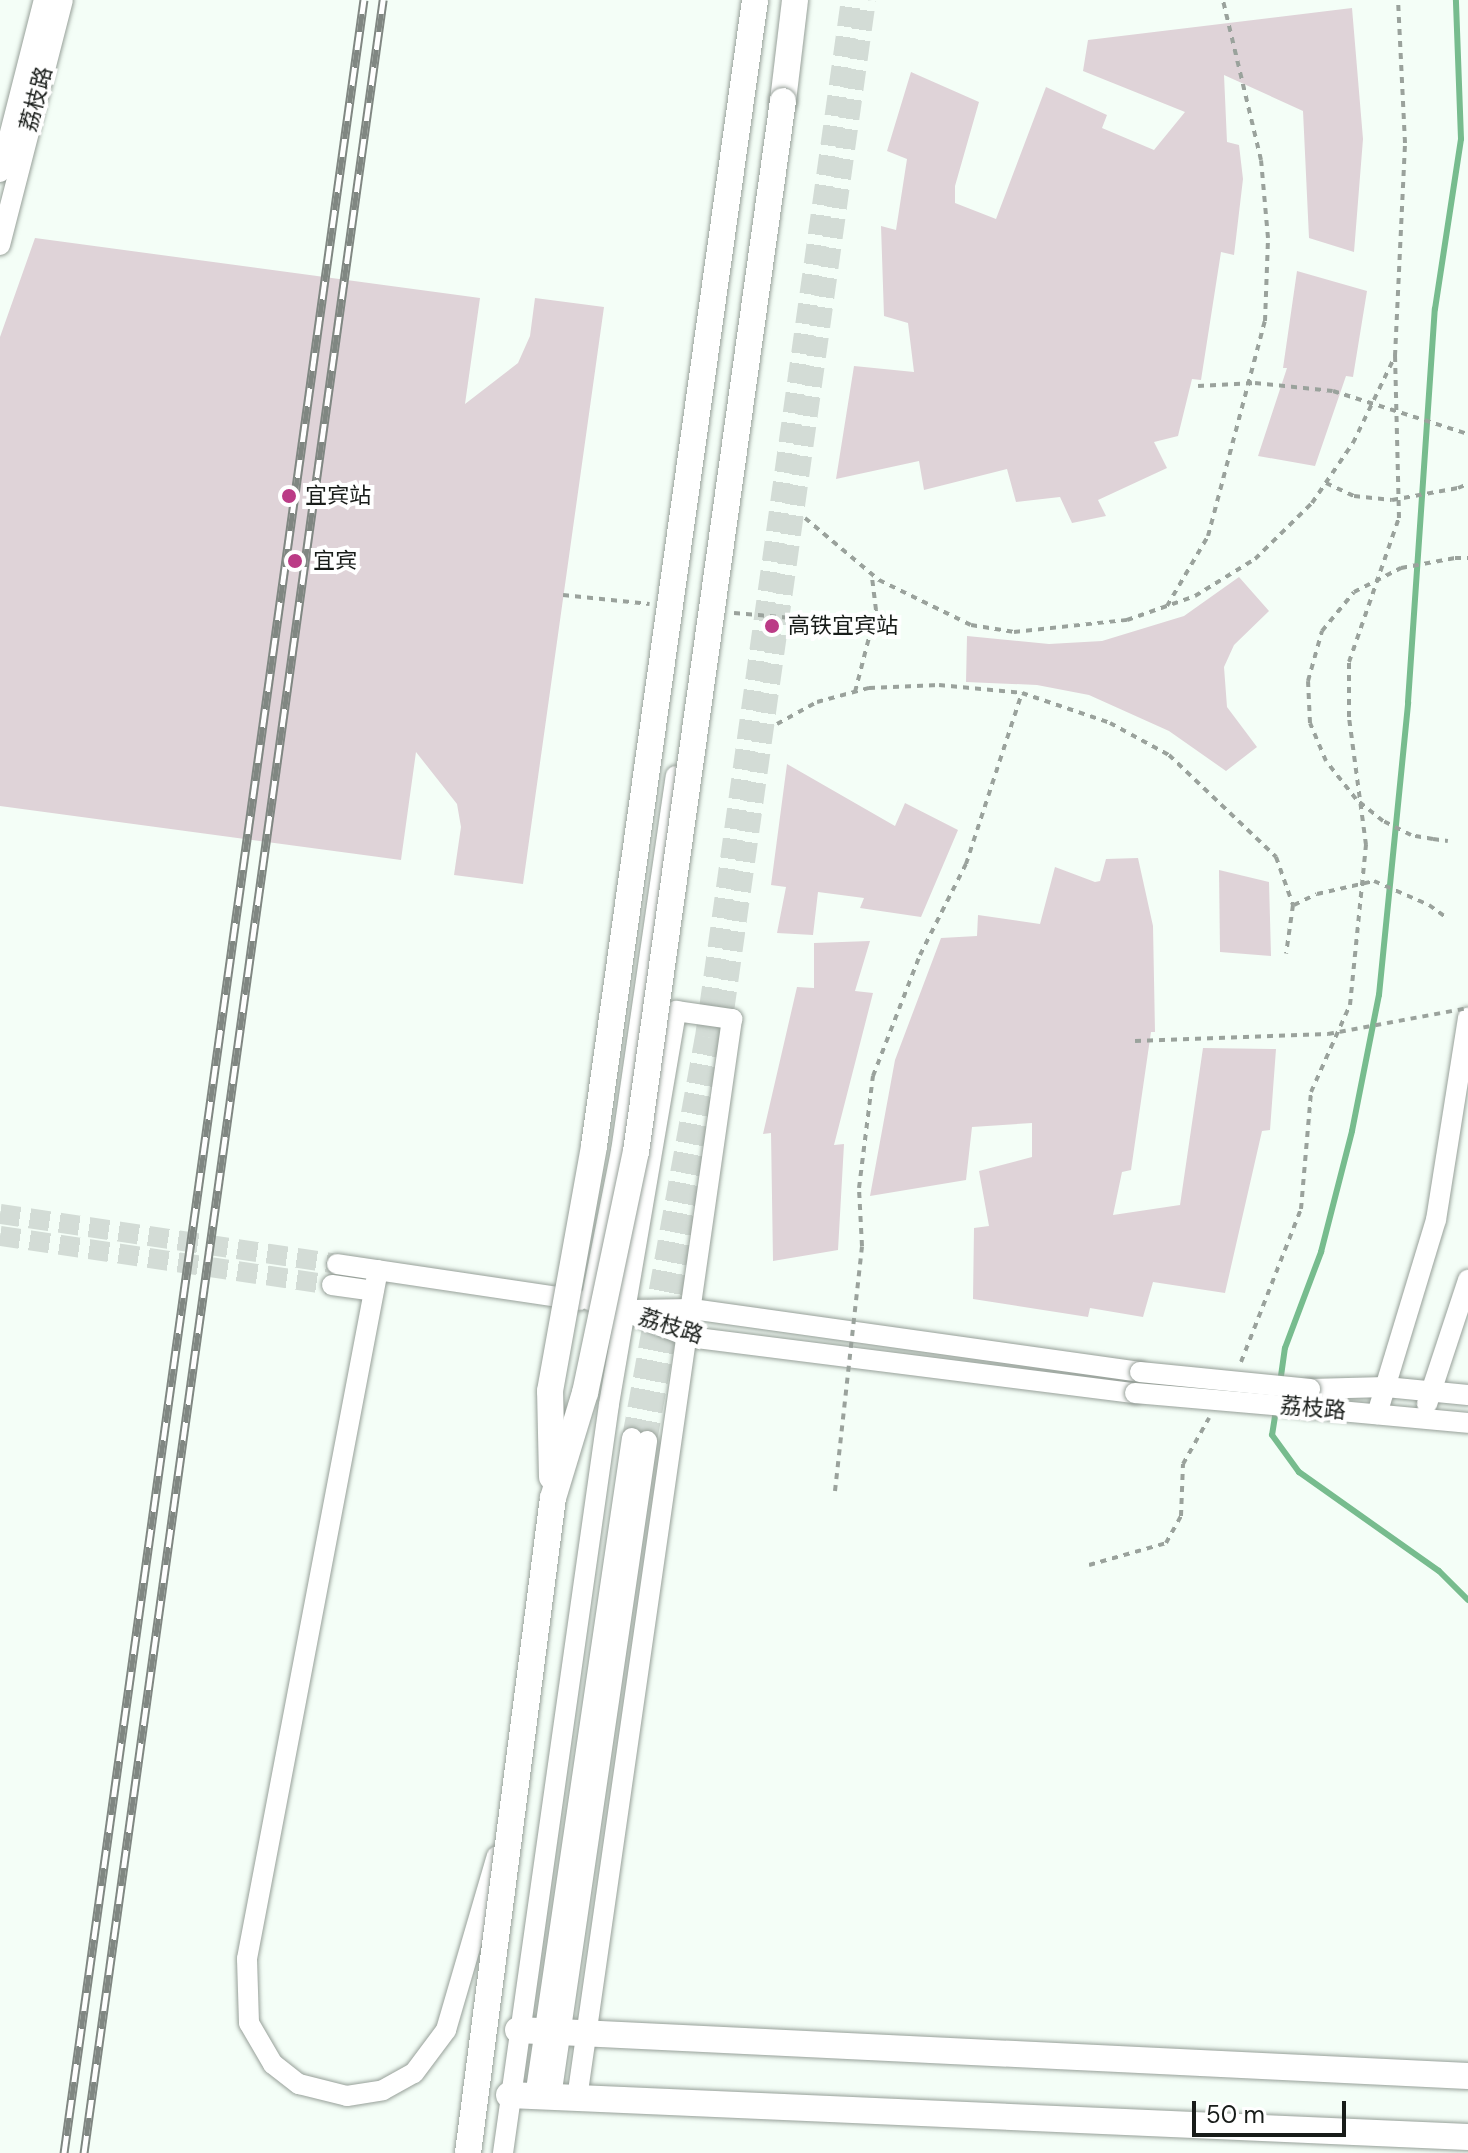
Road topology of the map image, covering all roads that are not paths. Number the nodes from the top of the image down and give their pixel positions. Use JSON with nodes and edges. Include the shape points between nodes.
{"nodes":[{"id":1,"x":44,"y":0,"type":"edge"},
{"id":2,"x":63,"y":0,"type":"edge"},
{"id":3,"x":755,"y":0,"type":"edge"},
{"id":4,"x":789,"y":0,"type":"edge"},
{"id":5,"x":795,"y":0,"type":"edge"},
{"id":6,"x":0,"y":172,"type":"edge"},
{"id":7,"x":0,"y":245,"type":"edge"},
{"id":8,"x":1468,"y":1018,"type":"edge"},
{"id":9,"x":1468,"y":1024,"type":"edge"},
{"id":10,"x":337,"y":1264,"type":"tunnel mouth"},
{"id":11,"x":378,"y":1270,"type":"junction"},
{"id":12,"x":1468,"y":1280,"type":"edge"},
{"id":13,"x":332,"y":1285,"type":"tunnel mouth"},
{"id":14,"x":374,"y":1291,"type":"junction"},
{"id":15,"x":591,"y":1301,"type":"junction"},
{"id":16,"x":692,"y":1309,"type":"junction"},
{"id":17,"x":624,"y":1310,"type":"junction"},
{"id":18,"x":689,"y":1337,"type":"junction"},
{"id":19,"x":1386,"y":1387,"type":"junction"},
{"id":20,"x":1433,"y":1392,"type":"junction"},
{"id":21,"x":1468,"y":1395,"type":"edge"},
{"id":22,"x":1308,"y":1398,"type":"junction"},
{"id":23,"x":1377,"y":1414,"type":"junction"},
{"id":24,"x":1420,"y":1418,"type":"junction"},
{"id":25,"x":1468,"y":1423,"type":"edge"},
{"id":26,"x":639,"y":1439,"type":"tunnel mouth"},
{"id":27,"x":553,"y":1498,"type":"junction"},
{"id":28,"x":509,"y":1815,"type":"junction"},
{"id":29,"x":518,"y":2030,"type":"junction"},
{"id":30,"x":552,"y":2031,"type":"junction"},
{"id":31,"x":587,"y":2033,"type":"junction"},
{"id":32,"x":482,"y":2066,"type":"junction"},
{"id":33,"x":1468,"y":2076,"type":"edge"},
{"id":34,"x":532,"y":2096,"type":"junction"},
{"id":35,"x":577,"y":2098,"type":"junction"},
{"id":36,"x":1468,"y":2137,"type":"edge"},
{"id":37,"x":468,"y":2153,"type":"edge"},
{"id":38,"x":477,"y":2153,"type":"edge"},
{"id":39,"x":503,"y":2153,"type":"edge"}],
"edges":[{"from":1,"to":6,"type":"street","name":"荔枝路"},
{"from":2,"to":7,"type":"street","name":"荔枝路"},
{"from":3,"to":27,"type":"main road","bridge":true,"via":[[594,1146],[550,1391]]},
{"from":4,"to":15,"type":"street","via":[[621,1151]]},
{"from":5,"to":27,"type":"main road","bridge":true,"via":[[636,1152],[585,1393]]},
{"from":8,"to":9,"type":"street"},
{"from":9,"to":19,"type":"street","via":[[1436,1220]]},
{"from":10,"to":11,"type":"street"},
{"from":11,"to":14,"type":"street"},
{"from":11,"to":15,"type":"street"},
{"from":12,"to":20,"type":"street"},
{"from":13,"to":14,"type":"street"},
{"from":14,"to":28,"type":"street","bridge":true,"via":[[247,1959],[249,2023],[263,2052],[285,2075],[314,2090],[347,2096],[399,2083],[438,2046],[456,2003]]},
{"from":15,"to":17,"type":"street"},
{"from":16,"to":17,"type":"street","name":"荔枝路"},
{"from":16,"to":17,"type":"street","via":[[732,1019],[676,1011]]},
{"from":16,"to":18,"type":"street"},
{"from":16,"to":22,"type":"street","name":"荔枝路","bridge":true},
{"from":17,"to":18,"type":"street","name":"荔枝路"},
{"from":17,"to":29,"type":"street"},
{"from":18,"to":22,"type":"street","name":"荔枝路","bridge":true,"via":[[1135,1393]]},
{"from":18,"to":31,"type":"street"},
{"from":19,"to":20,"type":"street","name":"荔枝路"},
{"from":19,"to":22,"type":"street","name":"荔枝路"},
{"from":19,"to":23,"type":"street"},
{"from":20,"to":21,"type":"street","name":"荔枝路"},
{"from":20,"to":24,"type":"street"},
{"from":22,"to":23,"type":"street","name":"荔枝路"},
{"from":23,"to":24,"type":"street","name":"荔枝路"},
{"from":24,"to":25,"type":"street","name":"荔枝路"},
{"from":26,"to":30,"type":"street"},
{"from":27,"to":28,"type":"main road","bridge":true},
{"from":28,"to":32,"type":"main road","bridge":true},
{"from":29,"to":30,"type":"main road"},
{"from":29,"to":34,"type":"street"},
{"from":30,"to":31,"type":"main road"},
{"from":30,"to":34,"type":"street"},
{"from":31,"to":33,"type":"main road"},
{"from":31,"to":35,"type":"street"},
{"from":32,"to":37,"type":"main road","bridge":true},
{"from":32,"to":38,"type":"main road","bridge":true},
{"from":34,"to":35,"type":"main road"},
{"from":34,"to":39,"type":"street"},
{"from":35,"to":36,"type":"main road"}]}
